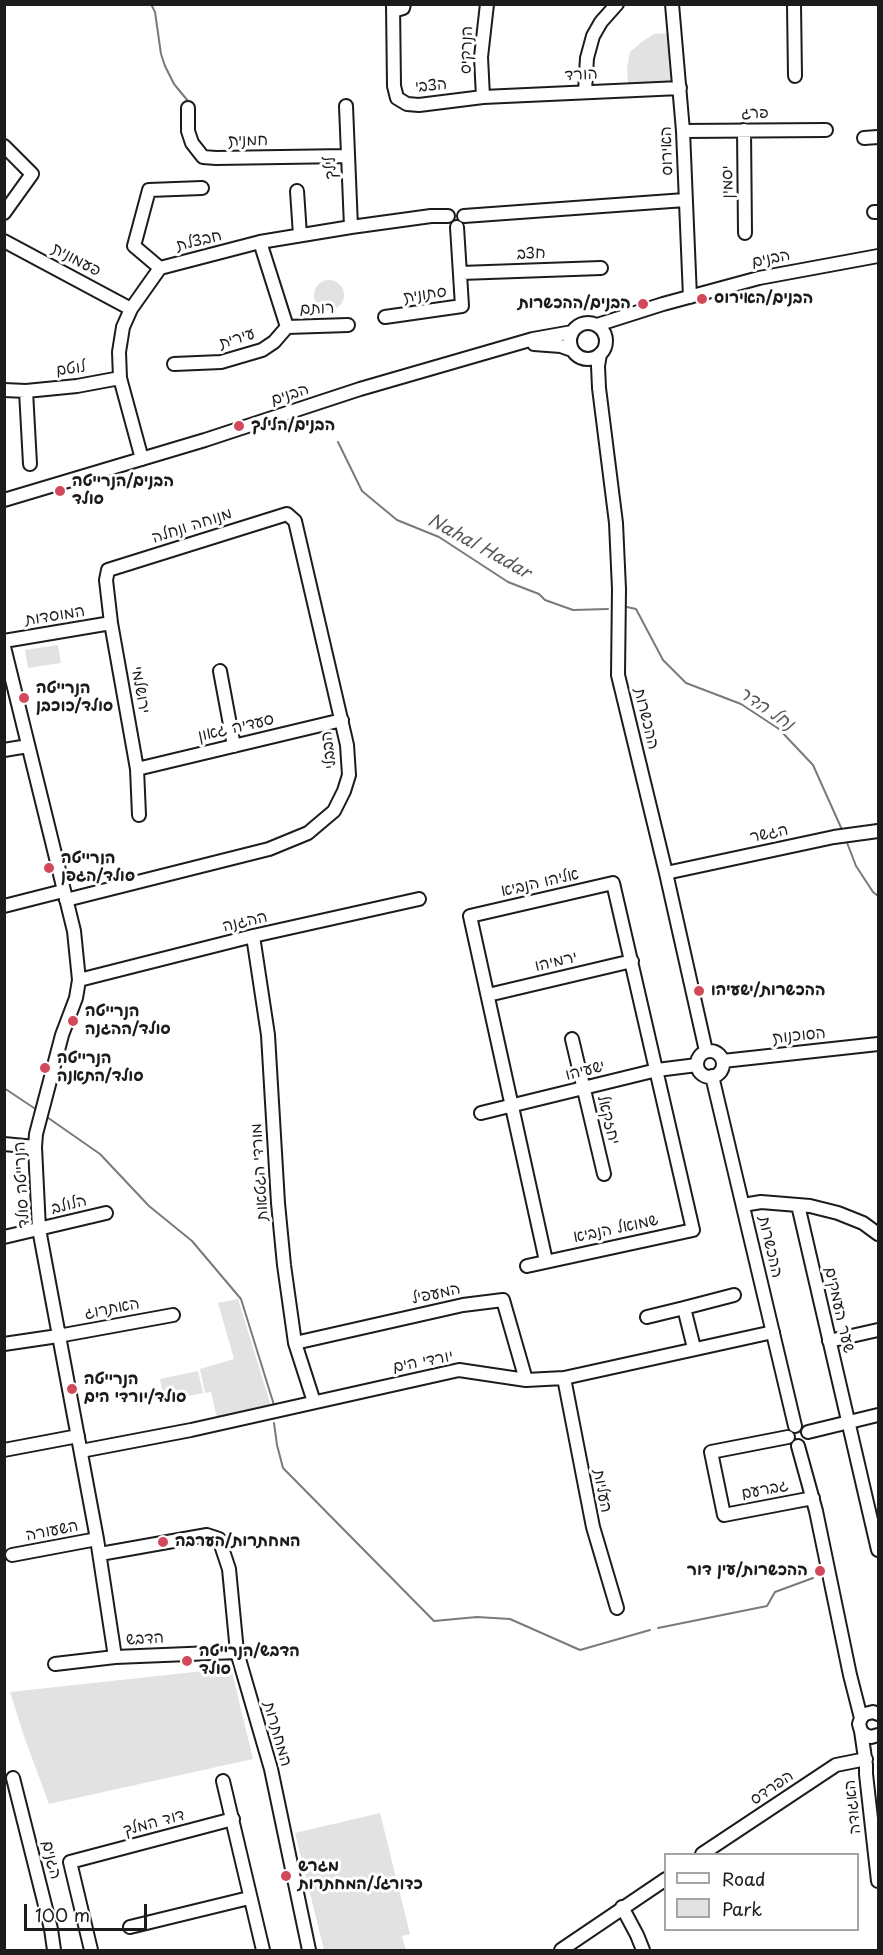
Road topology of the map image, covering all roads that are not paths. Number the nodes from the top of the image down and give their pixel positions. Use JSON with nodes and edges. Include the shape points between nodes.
{"nodes":[{"id":1,"x":404,"y":4,"type":"edge"},
{"id":2,"x":487,"y":4,"type":"edge"},
{"id":3,"x":617,"y":4,"type":"edge"},
{"id":4,"x":672,"y":4,"type":"edge"},
{"id":5,"x":794,"y":4,"type":"edge"},
{"id":6,"x":393,"y":8,"type":"edge"},
{"id":7,"x":795,"y":76,"type":"dead end"},
{"id":8,"x":680,"y":88,"type":"junction"},
{"id":9,"x":585,"y":91,"type":"junction"},
{"id":10,"x":483,"y":97,"type":"junction"},
{"id":11,"x":346,"y":106,"type":"dead end"},
{"id":12,"x":188,"y":108,"type":"dead end"},
{"id":13,"x":744,"y":130,"type":"junction"},
{"id":14,"x":826,"y":130,"type":"dead end"},
{"id":15,"x":683,"y":131,"type":"junction"},
{"id":16,"x":879,"y":137,"type":"edge"},
{"id":17,"x":864,"y":138,"type":"dead end"},
{"id":18,"x":4,"y":146,"type":"edge"},
{"id":19,"x":347,"y":156,"type":"junction"},
{"id":20,"x":202,"y":188,"type":"dead end"},
{"id":21,"x":297,"y":191,"type":"dead end"},
{"id":22,"x":685,"y":201,"type":"junction"},
{"id":23,"x":4,"y":213,"type":"edge"},
{"id":24,"x":461,"y":221,"type":"junction"},
{"id":25,"x":351,"y":227,"type":"junction"},
{"id":26,"x":745,"y":232,"type":"dead end"},
{"id":27,"x":300,"y":235,"type":"junction"},
{"id":28,"x":4,"y":241,"type":"edge"},
{"id":29,"x":261,"y":242,"type":"junction"},
{"id":30,"x":879,"y":256,"type":"edge"},
{"id":31,"x":160,"y":268,"type":"junction"},
{"id":32,"x":601,"y":268,"type":"dead end"},
{"id":33,"x":461,"y":273,"type":"junction"},
{"id":34,"x":690,"y":297,"type":"junction"},
{"id":35,"x":131,"y":309,"type":"junction"},
{"id":36,"x":638,"y":312,"type":"junction"},
{"id":37,"x":385,"y":317,"type":"dead end"},
{"id":38,"x":348,"y":325,"type":"dead end"},
{"id":39,"x":597,"y":325,"type":"junction"},
{"id":40,"x":286,"y":327,"type":"junction"},
{"id":41,"x":572,"y":332,"type":"junction"},
{"id":42,"x":606,"y":338,"type":"junction"},
{"id":43,"x":518,"y":344,"type":"junction"},
{"id":44,"x":572,"y":350,"type":"junction"},
{"id":45,"x":600,"y":354,"type":"junction"},
{"id":46,"x":584,"y":359,"type":"junction"},
{"id":47,"x":174,"y":364,"type":"dead end"},
{"id":48,"x":120,"y":378,"type":"junction"},
{"id":49,"x":599,"y":388,"type":"junction"},
{"id":50,"x":4,"y":390,"type":"edge"},
{"id":51,"x":26,"y":391,"type":"junction"},
{"id":52,"x":142,"y":459,"type":"junction"},
{"id":53,"x":30,"y":464,"type":"dead end"},
{"id":54,"x":4,"y":500,"type":"edge"},
{"id":55,"x":287,"y":514,"type":"joint"},
{"id":56,"x":108,"y":570,"type":"joint"},
{"id":57,"x":111,"y":623,"type":"junction"},
{"id":58,"x":4,"y":641,"type":"edge"},
{"id":59,"x":4,"y":647,"type":"edge"},
{"id":60,"x":220,"y":671,"type":"dead end"},
{"id":61,"x":342,"y":720,"type":"junction"},
{"id":62,"x":28,"y":746,"type":"junction"},
{"id":63,"x":234,"y":746,"type":"junction"},
{"id":64,"x":4,"y":750,"type":"edge"},
{"id":65,"x":137,"y":769,"type":"junction"},
{"id":66,"x":139,"y":815,"type":"dead end"},
{"id":67,"x":879,"y":831,"type":"edge"},
{"id":68,"x":666,"y":873,"type":"junction"},
{"id":69,"x":65,"y":896,"type":"junction"},
{"id":70,"x":419,"y":899,"type":"dead end"},
{"id":71,"x":4,"y":906,"type":"edge"},
{"id":72,"x":253,"y":936,"type":"junction"},
{"id":73,"x":632,"y":961,"type":"junction"},
{"id":74,"x":79,"y":980,"type":"junction"},
{"id":75,"x":488,"y":995,"type":"junction"},
{"id":76,"x":572,"y":1039,"type":"dead end"},
{"id":77,"x":879,"y":1044,"type":"edge"},
{"id":78,"x":706,"y":1052,"type":"junction"},
{"id":79,"x":723,"y":1061,"type":"junction"},
{"id":80,"x":697,"y":1065,"type":"junction"},
{"id":81,"x":657,"y":1071,"type":"junction"},
{"id":82,"x":712,"y":1076,"type":"junction"},
{"id":83,"x":583,"y":1088,"type":"junction"},
{"id":84,"x":512,"y":1106,"type":"junction"},
{"id":85,"x":481,"y":1113,"type":"dead end"},
{"id":86,"x":4,"y":1144,"type":"edge"},
{"id":87,"x":35,"y":1147,"type":"junction"},
{"id":88,"x":604,"y":1174,"type":"dead end"},
{"id":89,"x":743,"y":1205,"type":"junction"},
{"id":90,"x":798,"y":1205,"type":"junction"},
{"id":91,"x":106,"y":1213,"type":"dead end"},
{"id":92,"x":39,"y":1229,"type":"junction"},
{"id":93,"x":693,"y":1230,"type":"joint"},
{"id":94,"x":879,"y":1234,"type":"edge"},
{"id":95,"x":4,"y":1237,"type":"edge"},
{"id":96,"x":546,"y":1261,"type":"junction"},
{"id":97,"x":527,"y":1266,"type":"dead end"},
{"id":98,"x":734,"y":1295,"type":"dead end"},
{"id":99,"x":684,"y":1308,"type":"junction"},
{"id":100,"x":172,"y":1315,"type":"dead end"},
{"id":101,"x":647,"y":1317,"type":"dead end"},
{"id":102,"x":879,"y":1330,"type":"edge"},
{"id":103,"x":773,"y":1332,"type":"junction"},
{"id":104,"x":58,"y":1336,"type":"junction"},
{"id":105,"x":829,"y":1341,"type":"junction"},
{"id":106,"x":295,"y":1342,"type":"junction"},
{"id":107,"x":4,"y":1344,"type":"edge"},
{"id":108,"x":694,"y":1348,"type":"junction"},
{"id":109,"x":564,"y":1378,"type":"junction"},
{"id":110,"x":526,"y":1380,"type":"junction"},
{"id":111,"x":314,"y":1402,"type":"junction"},
{"id":112,"x":879,"y":1415,"type":"edge"},
{"id":113,"x":847,"y":1422,"type":"junction"},
{"id":114,"x":795,"y":1426,"type":"junction"},
{"id":115,"x":808,"y":1432,"type":"junction"},
{"id":116,"x":78,"y":1436,"type":"junction"},
{"id":117,"x":788,"y":1437,"type":"junction"},
{"id":118,"x":798,"y":1446,"type":"junction"},
{"id":119,"x":4,"y":1450,"type":"edge"},
{"id":120,"x":81,"y":1451,"type":"junction"},
{"id":121,"x":813,"y":1498,"type":"junction"},
{"id":122,"x":873,"y":1505,"type":"edge"},
{"id":123,"x":97,"y":1539,"type":"junction"},
{"id":124,"x":879,"y":1550,"type":"edge"},
{"id":125,"x":100,"y":1554,"type":"junction"},
{"id":126,"x":12,"y":1555,"type":"dead end"},
{"id":127,"x":617,"y":1608,"type":"dead end"},
{"id":128,"x":237,"y":1652,"type":"junction"},
{"id":129,"x":115,"y":1657,"type":"junction"},
{"id":130,"x":55,"y":1664,"type":"dead end"},
{"id":131,"x":854,"y":1689,"type":"junction"},
{"id":132,"x":877,"y":1713,"type":"edge"},
{"id":133,"x":861,"y":1724,"type":"junction"},
{"id":134,"x":878,"y":1736,"type":"edge"},
{"id":135,"x":866,"y":1762,"type":"junction"},
{"id":136,"x":14,"y":1778,"type":"dead end"},
{"id":137,"x":223,"y":1781,"type":"dead end"},
{"id":138,"x":233,"y":1819,"type":"junction"},
{"id":139,"x":704,"y":1853,"type":"edge"},
{"id":140,"x":664,"y":1880,"type":"edge"},
{"id":141,"x":879,"y":1881,"type":"edge"},
{"id":142,"x":249,"y":1898,"type":"junction"},
{"id":143,"x":622,"y":1907,"type":"junction"},
{"id":144,"x":130,"y":1928,"type":"dead end"},
{"id":145,"x":54,"y":1950,"type":"edge"},
{"id":146,"x":91,"y":1950,"type":"edge"},
{"id":147,"x":263,"y":1950,"type":"edge"},
{"id":148,"x":309,"y":1950,"type":"edge"},
{"id":149,"x":561,"y":1950,"type":"edge"},
{"id":150,"x":643,"y":1950,"type":"edge"}],
"edges":[{"from":1,"to":6,"type":"street","name":"הצבי","via":[[403,8]]},
{"from":2,"to":10,"type":"street","name":"הנרקיס","via":[[481,57]]},
{"from":3,"to":9,"type":"street","via":[[593,36]]},
{"from":4,"to":8,"type":"street","name":"האירוס"},
{"from":5,"to":7,"type":"street"},
{"from":6,"to":10,"type":"street","name":"הצבי","via":[[397,98],[419,105]]},
{"from":8,"to":9,"type":"street","name":"הורד"},
{"from":8,"to":15,"type":"street","name":"האירוס"},
{"from":9,"to":10,"type":"street","name":"הורד"},
{"from":11,"to":19,"type":"street","name":"לילך"},
{"from":12,"to":19,"type":"street","name":"חמנית","via":[[190,137],[203,157]]},
{"from":13,"to":14,"type":"street","name":"פרג"},
{"from":13,"to":15,"type":"street","name":"פרג"},
{"from":13,"to":26,"type":"street","name":"יסמין"},
{"from":15,"to":22,"type":"street","name":"האירוס"},
{"from":16,"to":17,"type":"street"},
{"from":18,"to":23,"type":"street","via":[[32,174]]},
{"from":19,"to":25,"type":"street","name":"לילך"},
{"from":20,"to":31,"type":"street","via":[[149,190],[134,246]]},
{"from":21,"to":27,"type":"street"},
{"from":22,"to":24,"type":"street"},
{"from":22,"to":34,"type":"street","name":"האירוס"},
{"from":24,"to":25,"type":"street","name":"חבצלת","via":[[451,225],[447,216],[431,216]]},
{"from":24,"to":33,"type":"street","name":"סתונית"},
{"from":25,"to":27,"type":"street","name":"חבצלת"},
{"from":27,"to":29,"type":"street","name":"חבצלת"},
{"from":28,"to":35,"type":"street","name":"פעמונית"},
{"from":29,"to":31,"type":"street","name":"חבצלת"},
{"from":29,"to":40,"type":"street"},
{"from":30,"to":34,"type":"street","name":"הבנים","via":[[769,276]]},
{"from":31,"to":35,"type":"street","name":"חבצלת"},
{"from":32,"to":33,"type":"street","name":"חצב"},
{"from":33,"to":37,"type":"street","name":"סתונית","via":[[462,306]]},
{"from":34,"to":36,"type":"street","name":"הבנים"},
{"from":35,"to":48,"type":"street","name":"חבצלת","via":[[119,352]]},
{"from":36,"to":39,"type":"street","name":"הבנים"},
{"from":36,"to":42,"type":"street","name":"הבנים"},
{"from":38,"to":40,"type":"street","name":"רותם"},
{"from":39,"to":41,"type":"street","via":[[585,323]]},
{"from":39,"to":42,"type":"street"},
{"from":40,"to":47,"type":"street","name":"עירית","via":[[262,350],[221,362]]},
{"from":41,"to":43,"type":"street","name":"הבנים"},
{"from":41,"to":44,"type":"street"},
{"from":42,"to":45,"type":"street"},
{"from":43,"to":44,"type":"street","name":"הבנים"},
{"from":43,"to":52,"type":"street","name":"הבנים","via":[[360,389]]},
{"from":44,"to":46,"type":"street"},
{"from":45,"to":46,"type":"street"},
{"from":45,"to":49,"type":"street","name":"ההכשרות"},
{"from":46,"to":49,"type":"street","name":"ההכשרות"},
{"from":48,"to":51,"type":"street","name":"לוטם","via":[[77,387]]},
{"from":48,"to":52,"type":"street","name":"חבצלת"},
{"from":49,"to":68,"type":"street","name":"ההכשרות","via":[[616,524],[618,675]]},
{"from":50,"to":51,"type":"street","name":"לוטם"},
{"from":51,"to":53,"type":"street"},
{"from":52,"to":54,"type":"street","name":"הבנים"},
{"from":55,"to":56,"type":"street","name":"מנוחה ונחלה"},
{"from":55,"to":61,"type":"street","name":"הבבלי","via":[[295,521]]},
{"from":56,"to":57,"type":"street","name":"ירושלמי"},
{"from":57,"to":58,"type":"street","name":"המוסדות"},
{"from":57,"to":65,"type":"street","name":"ירושלמי"},
{"from":59,"to":62,"type":"street","name":"הנרייטה סולד"},
{"from":60,"to":63,"type":"street"},
{"from":61,"to":63,"type":"street","name":"סעדיה גאון"},
{"from":61,"to":69,"type":"street","name":"הבבלי","via":[[349,775],[334,811],[308,833],[269,849]]},
{"from":62,"to":64,"type":"street"},
{"from":62,"to":69,"type":"street","name":"הנרייטה סולד"},
{"from":63,"to":65,"type":"street","name":"סעדיה גאון"},
{"from":65,"to":66,"type":"street","name":"ירושלמי"},
{"from":67,"to":68,"type":"street","name":"הגשר"},
{"from":68,"to":78,"type":"street","name":"ההכשרות"},
{"from":69,"to":71,"type":"street","name":"הבבלי"},
{"from":69,"to":74,"type":"street","name":"הנרייטה סולד","via":[[74,931]]},
{"from":70,"to":72,"type":"street","name":"ההגנה"},
{"from":72,"to":74,"type":"street","name":"ההגנה"},
{"from":72,"to":106,"type":"street","name":"מורדי הגטאות","via":[[268,1035],[278,1203]]},
{"from":73,"to":75,"type":"street","name":"ירמיהו"},
{"from":73,"to":75,"type":"street","name":"אליהו הנביא","via":[[613,883],[470,916]]},
{"from":73,"to":81,"type":"street","name":"אליהו הנביא"},
{"from":74,"to":87,"type":"street","name":"הנרייטה סולד"},
{"from":75,"to":84,"type":"street","name":"אליהו הנביא"},
{"from":76,"to":83,"type":"street","name":"יחזקאל"},
{"from":77,"to":79,"type":"street","name":"הסוכנות"},
{"from":78,"to":79,"type":"street","via":[[718,1054]]},
{"from":78,"to":80,"type":"street"},
{"from":79,"to":82,"type":"street","via":[[722,1069]]},
{"from":80,"to":81,"type":"street","name":"ישעיהו"},
{"from":80,"to":82,"type":"street","via":[[700,1072]]},
{"from":81,"to":83,"type":"street","name":"ישעיהו"},
{"from":81,"to":93,"type":"street","name":"אליהו הנביא"},
{"from":82,"to":89,"type":"street","name":"ההכשרות"},
{"from":83,"to":84,"type":"street","name":"ישעיהו"},
{"from":83,"to":88,"type":"street","name":"יחזקאל"},
{"from":84,"to":85,"type":"street","name":"ישעיהו"},
{"from":84,"to":96,"type":"street","name":"אליהו הנביא"},
{"from":86,"to":87,"type":"street"},
{"from":87,"to":92,"type":"street","name":"הנרייטה סולד"},
{"from":89,"to":90,"type":"street"},
{"from":89,"to":103,"type":"street","name":"ההכשרות"},
{"from":90,"to":94,"type":"street","via":[[838,1214]]},
{"from":90,"to":105,"type":"street","name":"שער העמקים"},
{"from":91,"to":92,"type":"street","name":"הלולב"},
{"from":92,"to":95,"type":"street","name":"הלולב"},
{"from":92,"to":104,"type":"street","name":"הנרייטה סולד"},
{"from":93,"to":96,"type":"street","name":"שמואל הנביא"},
{"from":96,"to":97,"type":"street","name":"שמואל הנביא"},
{"from":98,"to":99,"type":"street"},
{"from":99,"to":101,"type":"street"},
{"from":99,"to":108,"type":"street"},
{"from":100,"to":104,"type":"street","name":"האתרוג"},
{"from":102,"to":105,"type":"street"},
{"from":103,"to":108,"type":"street","name":"יורדי הים"},
{"from":103,"to":114,"type":"street","name":"ההכשרות"},
{"from":104,"to":107,"type":"street","name":"האתרוג"},
{"from":104,"to":116,"type":"street","name":"הנרייטה סולד"},
{"from":105,"to":113,"type":"street","name":"שער העמקים"},
{"from":106,"to":110,"type":"street","name":"המעפיל","via":[[463,1305],[503,1300]]},
{"from":106,"to":111,"type":"street","name":"מורדי הגטאות"},
{"from":108,"to":109,"type":"street","name":"יורדי הים"},
{"from":109,"to":110,"type":"street","name":"יורדי הים"},
{"from":109,"to":127,"type":"street","name":"העליות","via":[[593,1527]]},
{"from":110,"to":111,"type":"street","name":"יורדי הים","via":[[459,1370]]},
{"from":111,"to":120,"type":"street","name":"יורדי הים"},
{"from":112,"to":113,"type":"street"},
{"from":113,"to":115,"type":"street"},
{"from":113,"to":122,"type":"street","name":"שער העמקים"},
{"from":114,"to":115,"type":"street","via":[[804,1426]]},
{"from":114,"to":117,"type":"street"},
{"from":115,"to":118,"type":"street","via":[[806,1442]]},
{"from":116,"to":119,"type":"street"},
{"from":116,"to":120,"type":"street","name":"הנרייטה סולד"},
{"from":117,"to":118,"type":"street"},
{"from":117,"to":121,"type":"street","name":"גברעם","via":[[711,1452],[724,1515]]},
{"from":118,"to":121,"type":"street"},
{"from":120,"to":123,"type":"street","name":"הנרייטה סולד"},
{"from":121,"to":131,"type":"street"},
{"from":122,"to":124,"type":"street","name":"שער העמקים"},
{"from":123,"to":125,"type":"street","name":"הנרייטה סולד"},
{"from":123,"to":126,"type":"street","name":"השעורה"},
{"from":125,"to":128,"type":"street","name":"המחתרות","via":[[207,1535],[219,1539],[229,1569]]},
{"from":125,"to":129,"type":"street","name":"הנרייטה סולד"},
{"from":128,"to":129,"type":"street","name":"הדבש"},
{"from":128,"to":148,"type":"street","name":"המחתרות","via":[[271,1769]]},
{"from":129,"to":130,"type":"street","name":"הדבש"},
{"from":131,"to":132,"type":"street"},
{"from":131,"to":133,"type":"street"},
{"from":132,"to":133,"type":"street","via":[[867,1713]]},
{"from":133,"to":134,"type":"street","via":[[868,1736]]},
{"from":133,"to":135,"type":"street","name":"האגודה"},
{"from":134,"to":135,"type":"street","name":"האגודה"},
{"from":135,"to":139,"type":"street","name":"הפרדס","via":[[836,1765]]},
{"from":135,"to":141,"type":"street","name":"האגודה"},
{"from":136,"to":145,"type":"street","name":"הגנים"},
{"from":137,"to":138,"type":"street"},
{"from":138,"to":142,"type":"street"},
{"from":138,"to":146,"type":"street","name":"דוד המלך","via":[[70,1862]]},
{"from":140,"to":143,"type":"street"},
{"from":142,"to":144,"type":"street"},
{"from":142,"to":147,"type":"street"},
{"from":143,"to":149,"type":"street"},
{"from":143,"to":150,"type":"street"}]}
